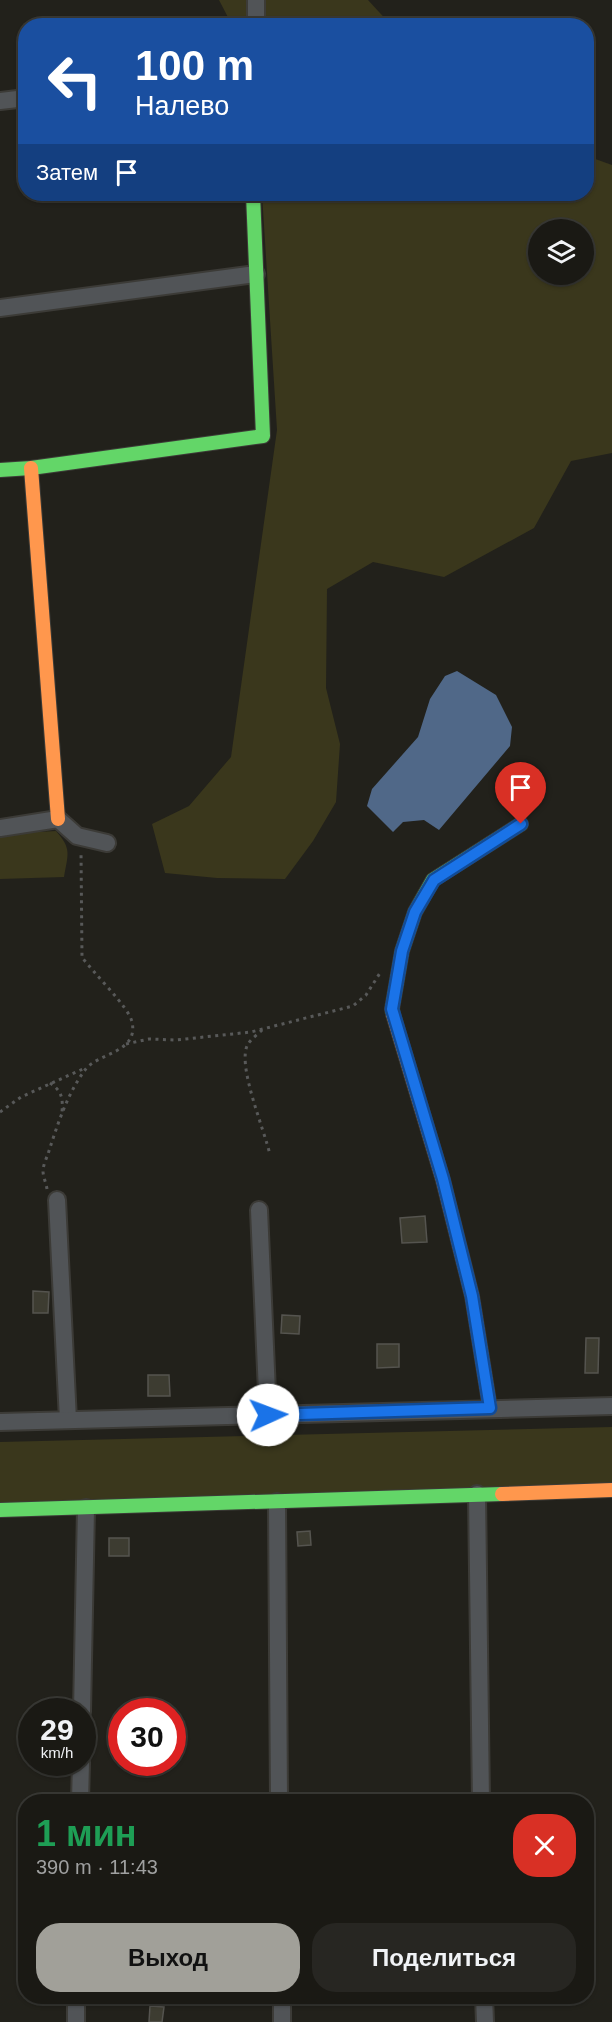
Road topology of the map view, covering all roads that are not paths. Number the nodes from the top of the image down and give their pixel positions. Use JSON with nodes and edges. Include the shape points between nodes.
{"nodes":[{"id":1,"x":256,"y":0,"type":"edge"},
{"id":2,"x":256,"y":18,"type":"edge"},
{"id":3,"x":18,"y":99,"type":"edge"},
{"id":4,"x":0,"y":100,"type":"edge"},
{"id":5,"x":253,"y":201,"type":"edge"},
{"id":6,"x":256,"y":274,"type":"junction"},
{"id":7,"x":0,"y":308,"type":"edge"},
{"id":8,"x":31,"y":468,"type":"junction"},
{"id":9,"x":0,"y":470,"type":"edge"},
{"id":10,"x":58,"y":819,"type":"junction"},
{"id":11,"x":521,"y":824,"type":"dead end"},
{"id":12,"x":0,"y":828,"type":"edge"},
{"id":13,"x":107,"y":843,"type":"dead end"},
{"id":14,"x":57,"y":1200,"type":"road end"},
{"id":15,"x":259,"y":1210,"type":"dead end"},
{"id":16,"x":612,"y":1406,"type":"edge"},
{"id":17,"x":490,"y":1408,"type":"junction"},
{"id":18,"x":268,"y":1415,"type":"junction"},
{"id":19,"x":68,"y":1420,"type":"junction"},
{"id":20,"x":0,"y":1422,"type":"edge"},
{"id":21,"x":612,"y":1490,"type":"edge"},
{"id":22,"x":477,"y":1494,"type":"junction"},
{"id":23,"x":277,"y":1502,"type":"junction"},
{"id":24,"x":86,"y":1508,"type":"junction"},
{"id":25,"x":0,"y":1510,"type":"edge"},
{"id":26,"x":82,"y":1698,"type":"edge"},
{"id":27,"x":81,"y":1776,"type":"edge"},
{"id":28,"x":80,"y":1794,"type":"edge"},
{"id":29,"x":279,"y":1794,"type":"edge"},
{"id":30,"x":481,"y":1794,"type":"edge"},
{"id":31,"x":76,"y":2004,"type":"edge"},
{"id":32,"x":282,"y":2004,"type":"edge"},
{"id":33,"x":484,"y":2004,"type":"edge"},
{"id":34,"x":76,"y":2022,"type":"edge"},
{"id":35,"x":282,"y":2022,"type":"edge"},
{"id":36,"x":485,"y":2022,"type":"edge"}],
"edges":[{"from":1,"to":2,"type":"street"},
{"from":3,"to":4,"type":"street"},
{"from":5,"to":6,"type":"street"},
{"from":6,"to":7,"type":"street"},
{"from":6,"to":8,"type":"street","via":[[263,436]]},
{"from":8,"to":9,"type":"street"},
{"from":8,"to":10,"type":"street"},
{"from":10,"to":12,"type":"street"},
{"from":10,"to":13,"type":"street","via":[[77,836]]},
{"from":11,"to":17,"type":"street","via":[[434,880],[415,912],[402,951],[392,1009],[470,1284]]},
{"from":14,"to":19,"type":"street"},
{"from":15,"to":18,"type":"street"},
{"from":16,"to":17,"type":"street"},
{"from":17,"to":18,"type":"street"},
{"from":18,"to":19,"type":"street"},
{"from":19,"to":20,"type":"street"},
{"from":21,"to":22,"type":"street"},
{"from":22,"to":23,"type":"street"},
{"from":22,"to":30,"type":"street"},
{"from":23,"to":24,"type":"street"},
{"from":23,"to":29,"type":"street"},
{"from":24,"to":25,"type":"street"},
{"from":24,"to":26,"type":"street"},
{"from":27,"to":28,"type":"street"},
{"from":31,"to":34,"type":"street"},
{"from":32,"to":35,"type":"street"},
{"from":33,"to":36,"type":"street"}]}
